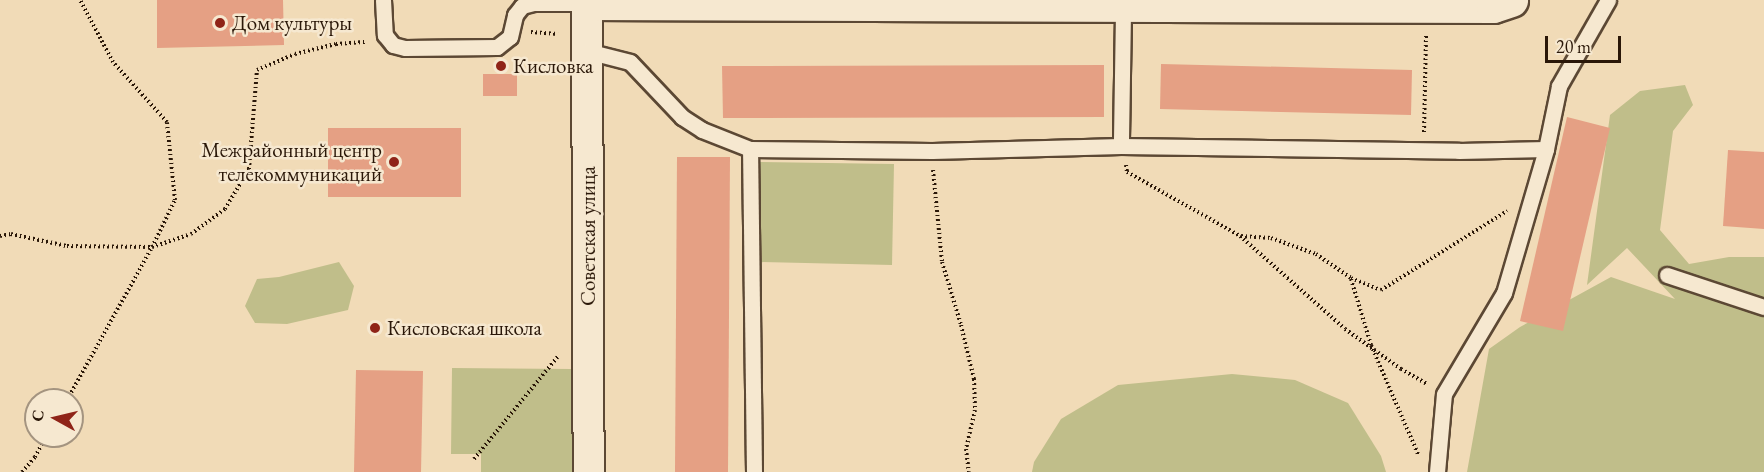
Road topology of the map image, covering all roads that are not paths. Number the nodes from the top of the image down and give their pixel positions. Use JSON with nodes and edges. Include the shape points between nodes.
{"nodes":[{"id":1,"x":383,"y":0,"type":"edge"},
{"id":2,"x":1511,"y":0,"type":"edge"},
{"id":3,"x":1608,"y":0,"type":"edge"},
{"id":4,"x":587,"y":1,"type":"edge"},
{"id":5,"x":1121,"y":2,"type":"edge"},
{"id":6,"x":587,"y":51,"type":"junction"},
{"id":7,"x":1121,"y":146,"type":"junction"},
{"id":8,"x":750,"y":149,"type":"junction"},
{"id":9,"x":1546,"y":149,"type":"junction"},
{"id":10,"x":1667,"y":275,"type":"dead end"},
{"id":11,"x":1764,"y":307,"type":"edge"},
{"id":12,"x":589,"y":472,"type":"edge"},
{"id":13,"x":754,"y":472,"type":"edge"},
{"id":14,"x":1437,"y":472,"type":"edge"}],
"edges":[{"from":1,"to":4,"type":"lane","via":[[383,29],[388,41],[405,48],[492,47],[503,44],[512,31],[517,11],[528,4]]},
{"from":2,"to":5,"type":"street","via":[[1493,6]]},
{"from":3,"to":9,"type":"lane","via":[[1559,86]]},
{"from":4,"to":5,"type":"street"},
{"from":4,"to":6,"type":"street","name":"Советская улица"},
{"from":5,"to":7,"type":"lane"},
{"from":6,"to":8,"type":"lane","via":[[630,62],[682,117],[702,130]]},
{"from":6,"to":12,"type":"street","name":"Советская улица"},
{"from":7,"to":8,"type":"lane","via":[[932,151]]},
{"from":7,"to":9,"type":"lane"},
{"from":8,"to":13,"type":"lane"},
{"from":9,"to":14,"type":"lane","via":[[1504,293],[1444,394]]},
{"from":10,"to":11,"type":"lane"}]}
